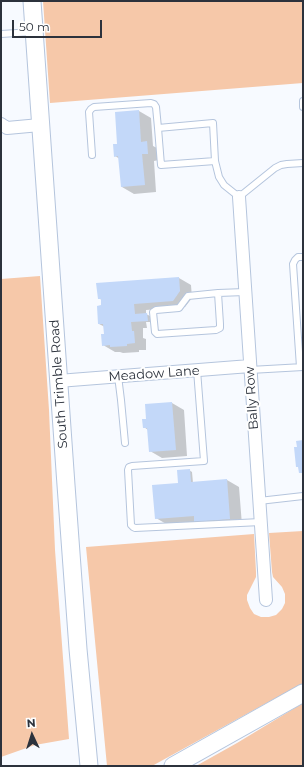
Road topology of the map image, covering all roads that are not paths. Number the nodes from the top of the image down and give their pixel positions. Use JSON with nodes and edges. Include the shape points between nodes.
{"nodes":[{"id":1,"x":32,"y":1,"type":"edge"},
{"id":2,"x":34,"y":32,"type":"junction"},
{"id":3,"x":1,"y":34,"type":"edge"},
{"id":4,"x":302,"y":101,"type":"edge"},
{"id":5,"x":303,"y":107,"type":"edge"},
{"id":6,"x":40,"y":125,"type":"junction"},
{"id":7,"x":158,"y":128,"type":"junction"},
{"id":8,"x":3,"y":129,"type":"edge"},
{"id":9,"x":92,"y":156,"type":"dead end"},
{"id":10,"x":215,"y":161,"type":"junction"},
{"id":11,"x":303,"y":163,"type":"edge"},
{"id":12,"x":239,"y":196,"type":"junction"},
{"id":13,"x":303,"y":257,"type":"edge"},
{"id":14,"x":245,"y":292,"type":"junction"},
{"id":15,"x":218,"y":293,"type":"junction"},
{"id":16,"x":301,"y":367,"type":"edge"},
{"id":17,"x":250,"y":368,"type":"junction"},
{"id":18,"x":198,"y":370,"type":"junction"},
{"id":19,"x":118,"y":376,"type":"junction"},
{"id":20,"x":58,"y":381,"type":"junction"},
{"id":21,"x":125,"y":443,"type":"dead end"},
{"id":22,"x":303,"y":496,"type":"edge"},
{"id":23,"x":259,"y":501,"type":"junction"},
{"id":24,"x":260,"y":522,"type":"junction"},
{"id":25,"x":266,"y":600,"type":"dead end"},
{"id":26,"x":303,"y":693,"type":"edge"},
{"id":27,"x":89,"y":766,"type":"edge"},
{"id":28,"x":173,"y":766,"type":"edge"}],
"edges":[{"from":1,"to":2,"type":"main road","name":"South Trimble Road"},
{"from":2,"to":3,"type":"lane"},
{"from":2,"to":6,"type":"main road","name":"South Trimble Road"},
{"from":4,"to":5,"type":"lane"},
{"from":6,"to":8,"type":"street"},
{"from":6,"to":20,"type":"main road","name":"South Trimble Road"},
{"from":7,"to":9,"type":"lane","via":[[156,107],[151,103],[91,109],[89,112]]},
{"from":7,"to":10,"type":"lane","via":[[161,165]]},
{"from":7,"to":10,"type":"lane","via":[[213,123]]},
{"from":10,"to":12,"type":"lane","via":[[224,186]]},
{"from":11,"to":12,"type":"lane","via":[[275,168]]},
{"from":12,"to":14,"type":"street","name":"Bally Row"},
{"from":13,"to":16,"type":"lane","via":[[298,257],[293,264]]},
{"from":14,"to":15,"type":"lane"},
{"from":14,"to":17,"type":"street","name":"Bally Row"},
{"from":15,"to":15,"type":"lane","via":[[188,296],[179,308],[156,310],[153,312],[155,332],[157,334],[220,328]]},
{"from":16,"to":17,"type":"lane"},
{"from":17,"to":18,"type":"street","name":"Meadow Lane"},
{"from":17,"to":23,"type":"street","name":"Bally Row"},
{"from":18,"to":19,"type":"street","name":"Meadow Lane"},
{"from":18,"to":24,"type":"lane","via":[[204,461],[130,467],[128,470],[133,527]]},
{"from":19,"to":20,"type":"street","name":"Meadow Lane"},
{"from":19,"to":21,"type":"lane"},
{"from":20,"to":27,"type":"main road","name":"South Trimble Road"},
{"from":22,"to":23,"type":"lane"},
{"from":23,"to":24,"type":"street","name":"Bally Row"},
{"from":24,"to":25,"type":"street","name":"Bally Row"},
{"from":26,"to":28,"type":"main road"}]}
